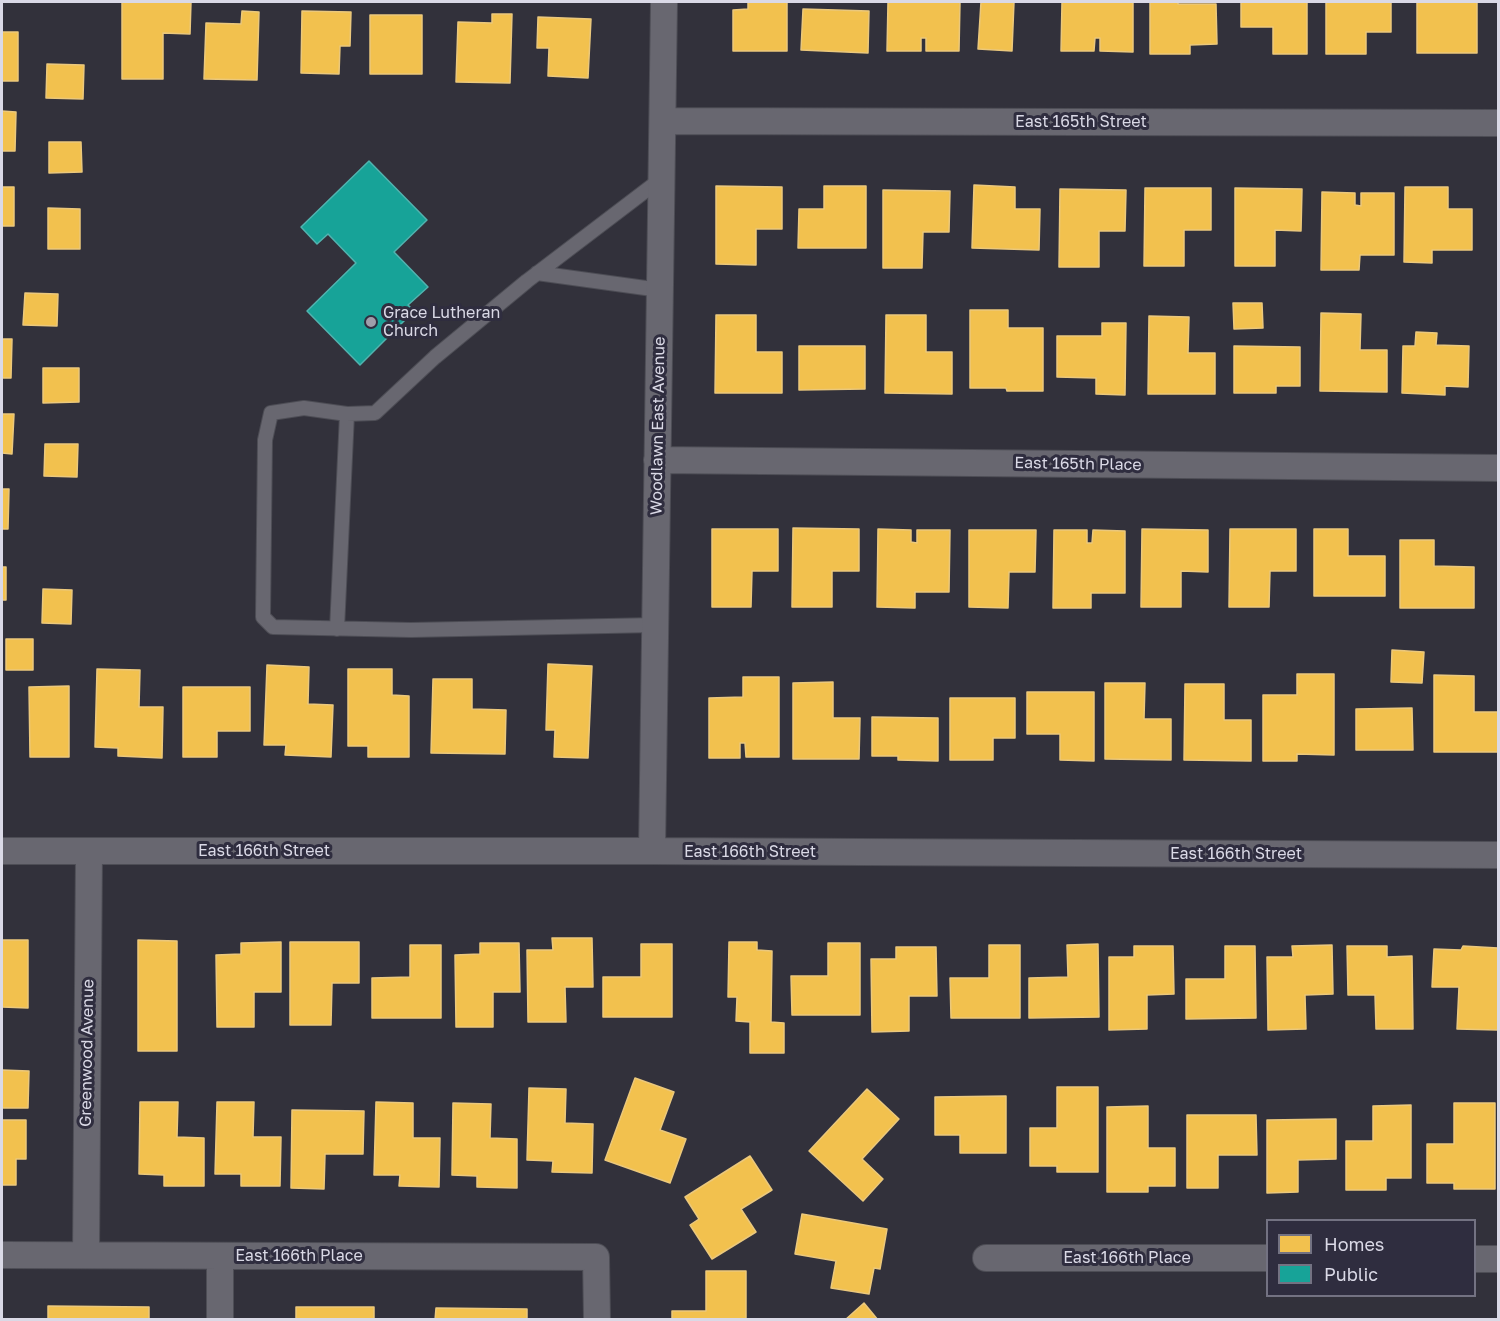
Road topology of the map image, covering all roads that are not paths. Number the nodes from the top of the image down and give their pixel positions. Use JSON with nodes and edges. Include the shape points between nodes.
{"nodes":[{"id":1,"x":664,"y":2,"type":"edge"},
{"id":2,"x":663,"y":121,"type":"junction"},
{"id":3,"x":1498,"y":123,"type":"edge"},
{"id":4,"x":662,"y":179,"type":"junction"},
{"id":5,"x":537,"y":273,"type":"junction"},
{"id":6,"x":660,"y":290,"type":"junction"},
{"id":7,"x":347,"y":414,"type":"junction"},
{"id":8,"x":657,"y":460,"type":"junction"},
{"id":9,"x":1498,"y":468,"type":"edge"},
{"id":10,"x":656,"y":626,"type":"junction"},
{"id":11,"x":337,"y":629,"type":"junction"},
{"id":12,"x":2,"y":851,"type":"edge"},
{"id":13,"x":90,"y":851,"type":"junction"},
{"id":14,"x":652,"y":851,"type":"junction"},
{"id":15,"x":1498,"y":855,"type":"edge"},
{"id":16,"x":2,"y":1255,"type":"edge"},
{"id":17,"x":86,"y":1255,"type":"junction"},
{"id":18,"x":220,"y":1256,"type":"junction"},
{"id":19,"x":986,"y":1258,"type":"dead end"},
{"id":20,"x":1266,"y":1258,"type":"edge"},
{"id":21,"x":1476,"y":1259,"type":"edge"},
{"id":22,"x":1498,"y":1259,"type":"edge"},
{"id":23,"x":220,"y":1320,"type":"edge"},
{"id":24,"x":597,"y":1320,"type":"edge"}],
"edges":[{"from":1,"to":2,"type":"street","name":"Woodlawn East Avenue"},
{"from":2,"to":3,"type":"street","name":"East 165th Street"},
{"from":2,"to":4,"type":"street","name":"Woodlawn East Avenue"},
{"from":4,"to":5,"type":"lane"},
{"from":4,"to":6,"type":"street","name":"Woodlawn East Avenue"},
{"from":5,"to":6,"type":"lane"},
{"from":5,"to":7,"type":"lane","via":[[435,357],[375,413]]},
{"from":6,"to":8,"type":"street","name":"Woodlawn East Avenue"},
{"from":7,"to":11,"type":"lane"},
{"from":7,"to":11,"type":"lane","via":[[303,408],[271,413],[265,440],[263,617],[273,627]]},
{"from":8,"to":9,"type":"street","name":"East 165th Place"},
{"from":8,"to":10,"type":"street","name":"Woodlawn East Avenue"},
{"from":10,"to":11,"type":"lane"},
{"from":10,"to":14,"type":"street","name":"Woodlawn East Avenue"},
{"from":12,"to":13,"type":"street","name":"East 166th Street"},
{"from":13,"to":14,"type":"street","name":"East 166th Street"},
{"from":13,"to":17,"type":"street","name":"Greenwood Avenue"},
{"from":14,"to":15,"type":"street","name":"East 166th Street"},
{"from":16,"to":17,"type":"street","name":"East 166th Place"},
{"from":17,"to":18,"type":"street","name":"East 166th Place"},
{"from":18,"to":23,"type":"street"},
{"from":18,"to":24,"type":"street","name":"East 166th Place","via":[[596,1257]]},
{"from":19,"to":20,"type":"street","name":"East 166th Place"},
{"from":21,"to":22,"type":"street"}]}
